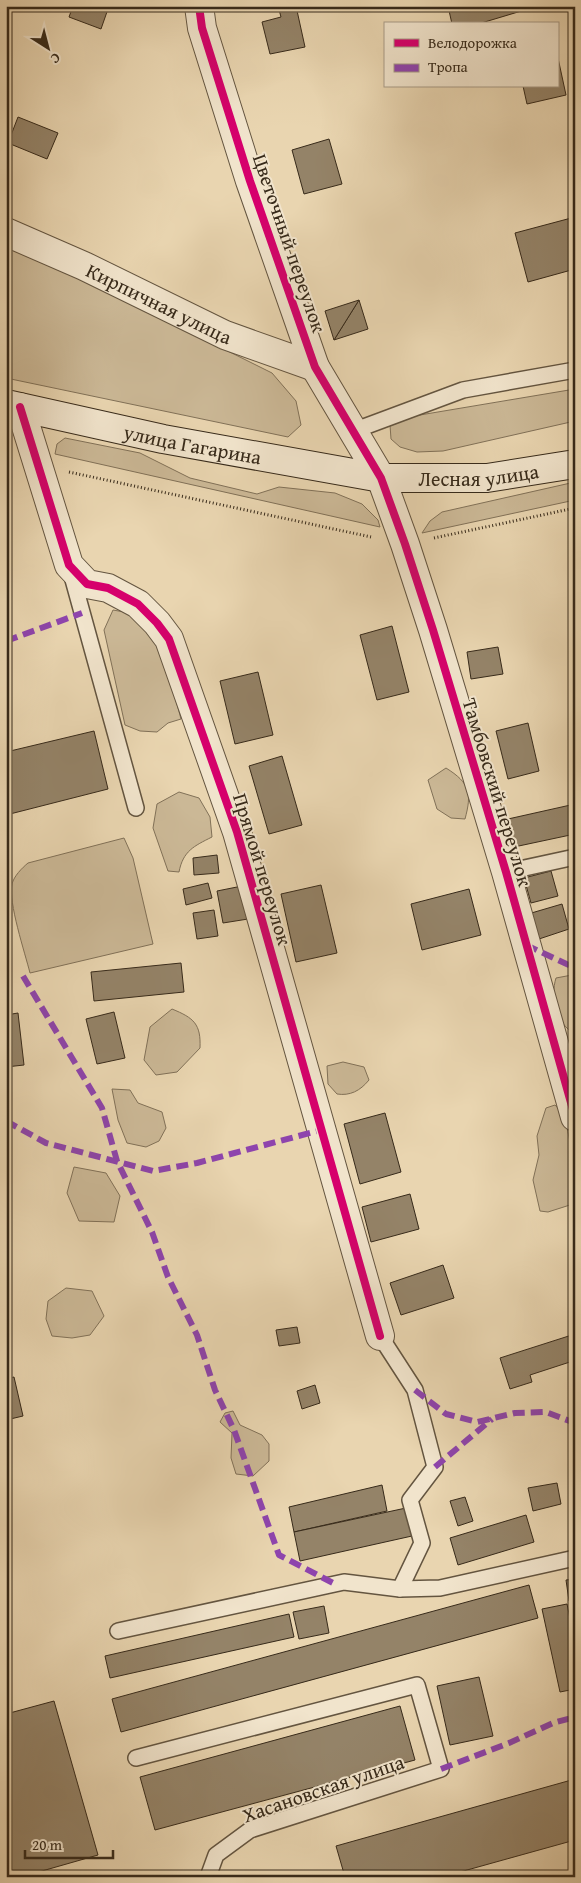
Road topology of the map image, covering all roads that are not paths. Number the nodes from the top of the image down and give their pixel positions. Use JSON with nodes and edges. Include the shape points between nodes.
{"nodes":[{"id":1,"x":199,"y":6,"type":"edge"},
{"id":2,"x":6,"y":232,"type":"edge"},
{"id":3,"x":315,"y":367,"type":"junction"},
{"id":4,"x":575,"y":370,"type":"edge"},
{"id":5,"x":13,"y":405,"type":"edge"},
{"id":6,"x":353,"y":431,"type":"junction"},
{"id":7,"x":575,"y":464,"type":"edge"},
{"id":8,"x":381,"y":478,"type":"junction"},
{"id":9,"x":69,"y":565,"type":"junction"},
{"id":10,"x":136,"y":808,"type":"dead end"},
{"id":11,"x":575,"y":857,"type":"edge"},
{"id":12,"x":506,"y":872,"type":"junction"},
{"id":13,"x":575,"y":1117,"type":"edge"},
{"id":14,"x":380,"y":1336,"type":"joint"},
{"id":15,"x":575,"y":1558,"type":"edge"},
{"id":16,"x":400,"y":1589,"type":"junction"},
{"id":17,"x":118,"y":1631,"type":"dead end"},
{"id":18,"x":136,"y":1758,"type":"dead end"},
{"id":19,"x":208,"y":1877,"type":"edge"}],
"edges":[{"from":1,"to":3,"type":"street","name":"Цветочный переулок","via":[[202,28],[250,181]]},
{"from":2,"to":3,"type":"street","name":"Кирпичная улица","via":[[84,266],[224,335]]},
{"from":3,"to":6,"type":"street","name":"Цветочный переулок"},
{"from":4,"to":6,"type":"lane","via":[[463,390]]},
{"from":5,"to":8,"type":"street","name":"улица Гагарина","via":[[163,439]]},
{"from":5,"to":9,"type":"street","name":"Прямой переулок","via":[[37,465]]},
{"from":6,"to":8,"type":"street","name":"Цветочный переулок"},
{"from":7,"to":8,"type":"street","name":"Лесная улица","via":[[487,478]]},
{"from":8,"to":12,"type":"street","name":"Тамбовский переулок","via":[[433,630]]},
{"from":9,"to":10,"type":"lane"},
{"from":9,"to":14,"type":"street","name":"Прямой переулок","via":[[87,584],[108,588],[138,604],[169,639],[237,832]]},
{"from":11,"to":12,"type":"lane"},
{"from":12,"to":13,"type":"street","name":"Тамбовский переулок"},
{"from":14,"to":16,"type":"lane","via":[[415,1390],[435,1467],[410,1500],[422,1543]]},
{"from":15,"to":16,"type":"lane","via":[[440,1588]]},
{"from":16,"to":17,"type":"lane","via":[[344,1582]]},
{"from":18,"to":19,"type":"lane","name":"Хасановская улица","via":[[417,1684],[441,1769],[250,1830],[216,1855]]}]}
